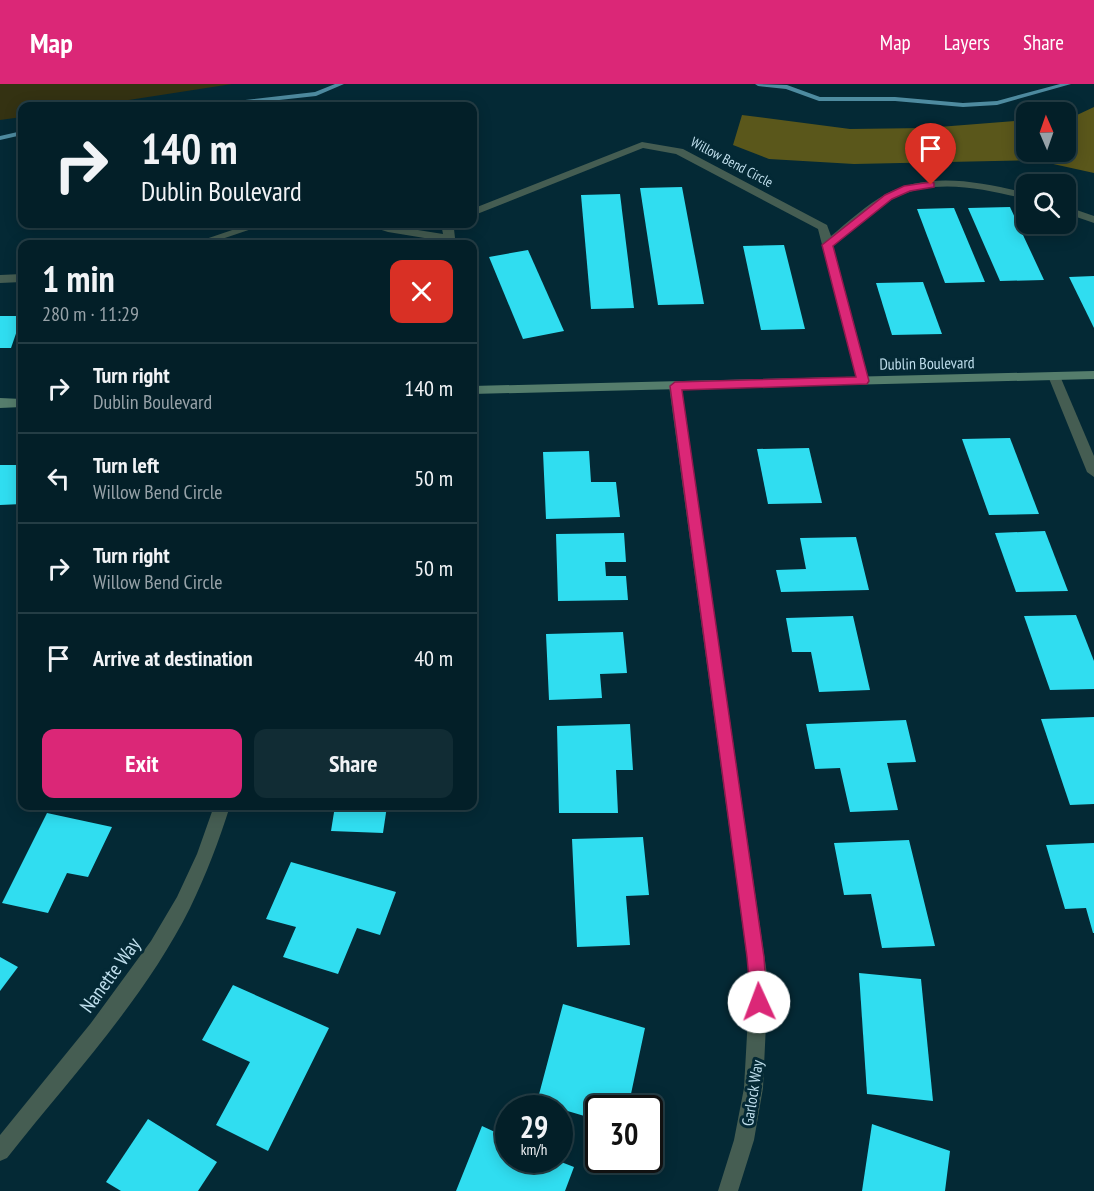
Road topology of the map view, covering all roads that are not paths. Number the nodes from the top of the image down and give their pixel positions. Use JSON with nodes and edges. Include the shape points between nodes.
{"nodes":[{"id":1,"x":1016,"y":194,"type":"edge"},
{"id":2,"x":477,"y":211,"type":"edge"},
{"id":3,"x":1076,"y":213,"type":"edge"},
{"id":4,"x":1094,"y":220,"type":"edge"},
{"id":5,"x":247,"y":228,"type":"edge"},
{"id":6,"x":384,"y":228,"type":"edge"},
{"id":7,"x":209,"y":240,"type":"edge"},
{"id":8,"x":446,"y":240,"type":"edge"},
{"id":9,"x":827,"y":245,"type":"junction"},
{"id":10,"x":18,"y":278,"type":"edge"},
{"id":11,"x":0,"y":279,"type":"edge"},
{"id":12,"x":1094,"y":375,"type":"edge"},
{"id":13,"x":1054,"y":376,"type":"junction"},
{"id":14,"x":863,"y":381,"type":"junction"},
{"id":15,"x":675,"y":386,"type":"junction"},
{"id":16,"x":477,"y":390,"type":"edge"},
{"id":17,"x":0,"y":403,"type":"edge"},
{"id":18,"x":18,"y":403,"type":"edge"},
{"id":19,"x":1094,"y":472,"type":"edge"},
{"id":20,"x":221,"y":810,"type":"edge"},
{"id":21,"x":0,"y":1151,"type":"edge"},
{"id":22,"x":729,"y":1191,"type":"edge"}],
"edges":[{"from":1,"to":9,"type":"street","via":[[989,187],[908,188],[889,197]]},
{"from":2,"to":9,"type":"street","name":"Willow Bend Circle","via":[[642,145],[679,151],[823,227]]},
{"from":3,"to":4,"type":"street"},
{"from":5,"to":7,"type":"street"},
{"from":6,"to":8,"type":"street"},
{"from":9,"to":14,"type":"street","name":"Willow Bend Circle"},
{"from":10,"to":11,"type":"street"},
{"from":12,"to":13,"type":"main road","name":"Dublin Boulevard"},
{"from":13,"to":14,"type":"main road","name":"Dublin Boulevard"},
{"from":13,"to":19,"type":"street"},
{"from":14,"to":15,"type":"main road","name":"Dublin Boulevard"},
{"from":15,"to":16,"type":"main road","name":"Dublin Boulevard"},
{"from":15,"to":22,"type":"street","name":"Garlock Way","via":[[759,981],[759,1046],[750,1117]]},
{"from":17,"to":18,"type":"main road"},
{"from":20,"to":21,"type":"street","name":"Nanette Way","via":[[178,915],[150,961]]}]}
